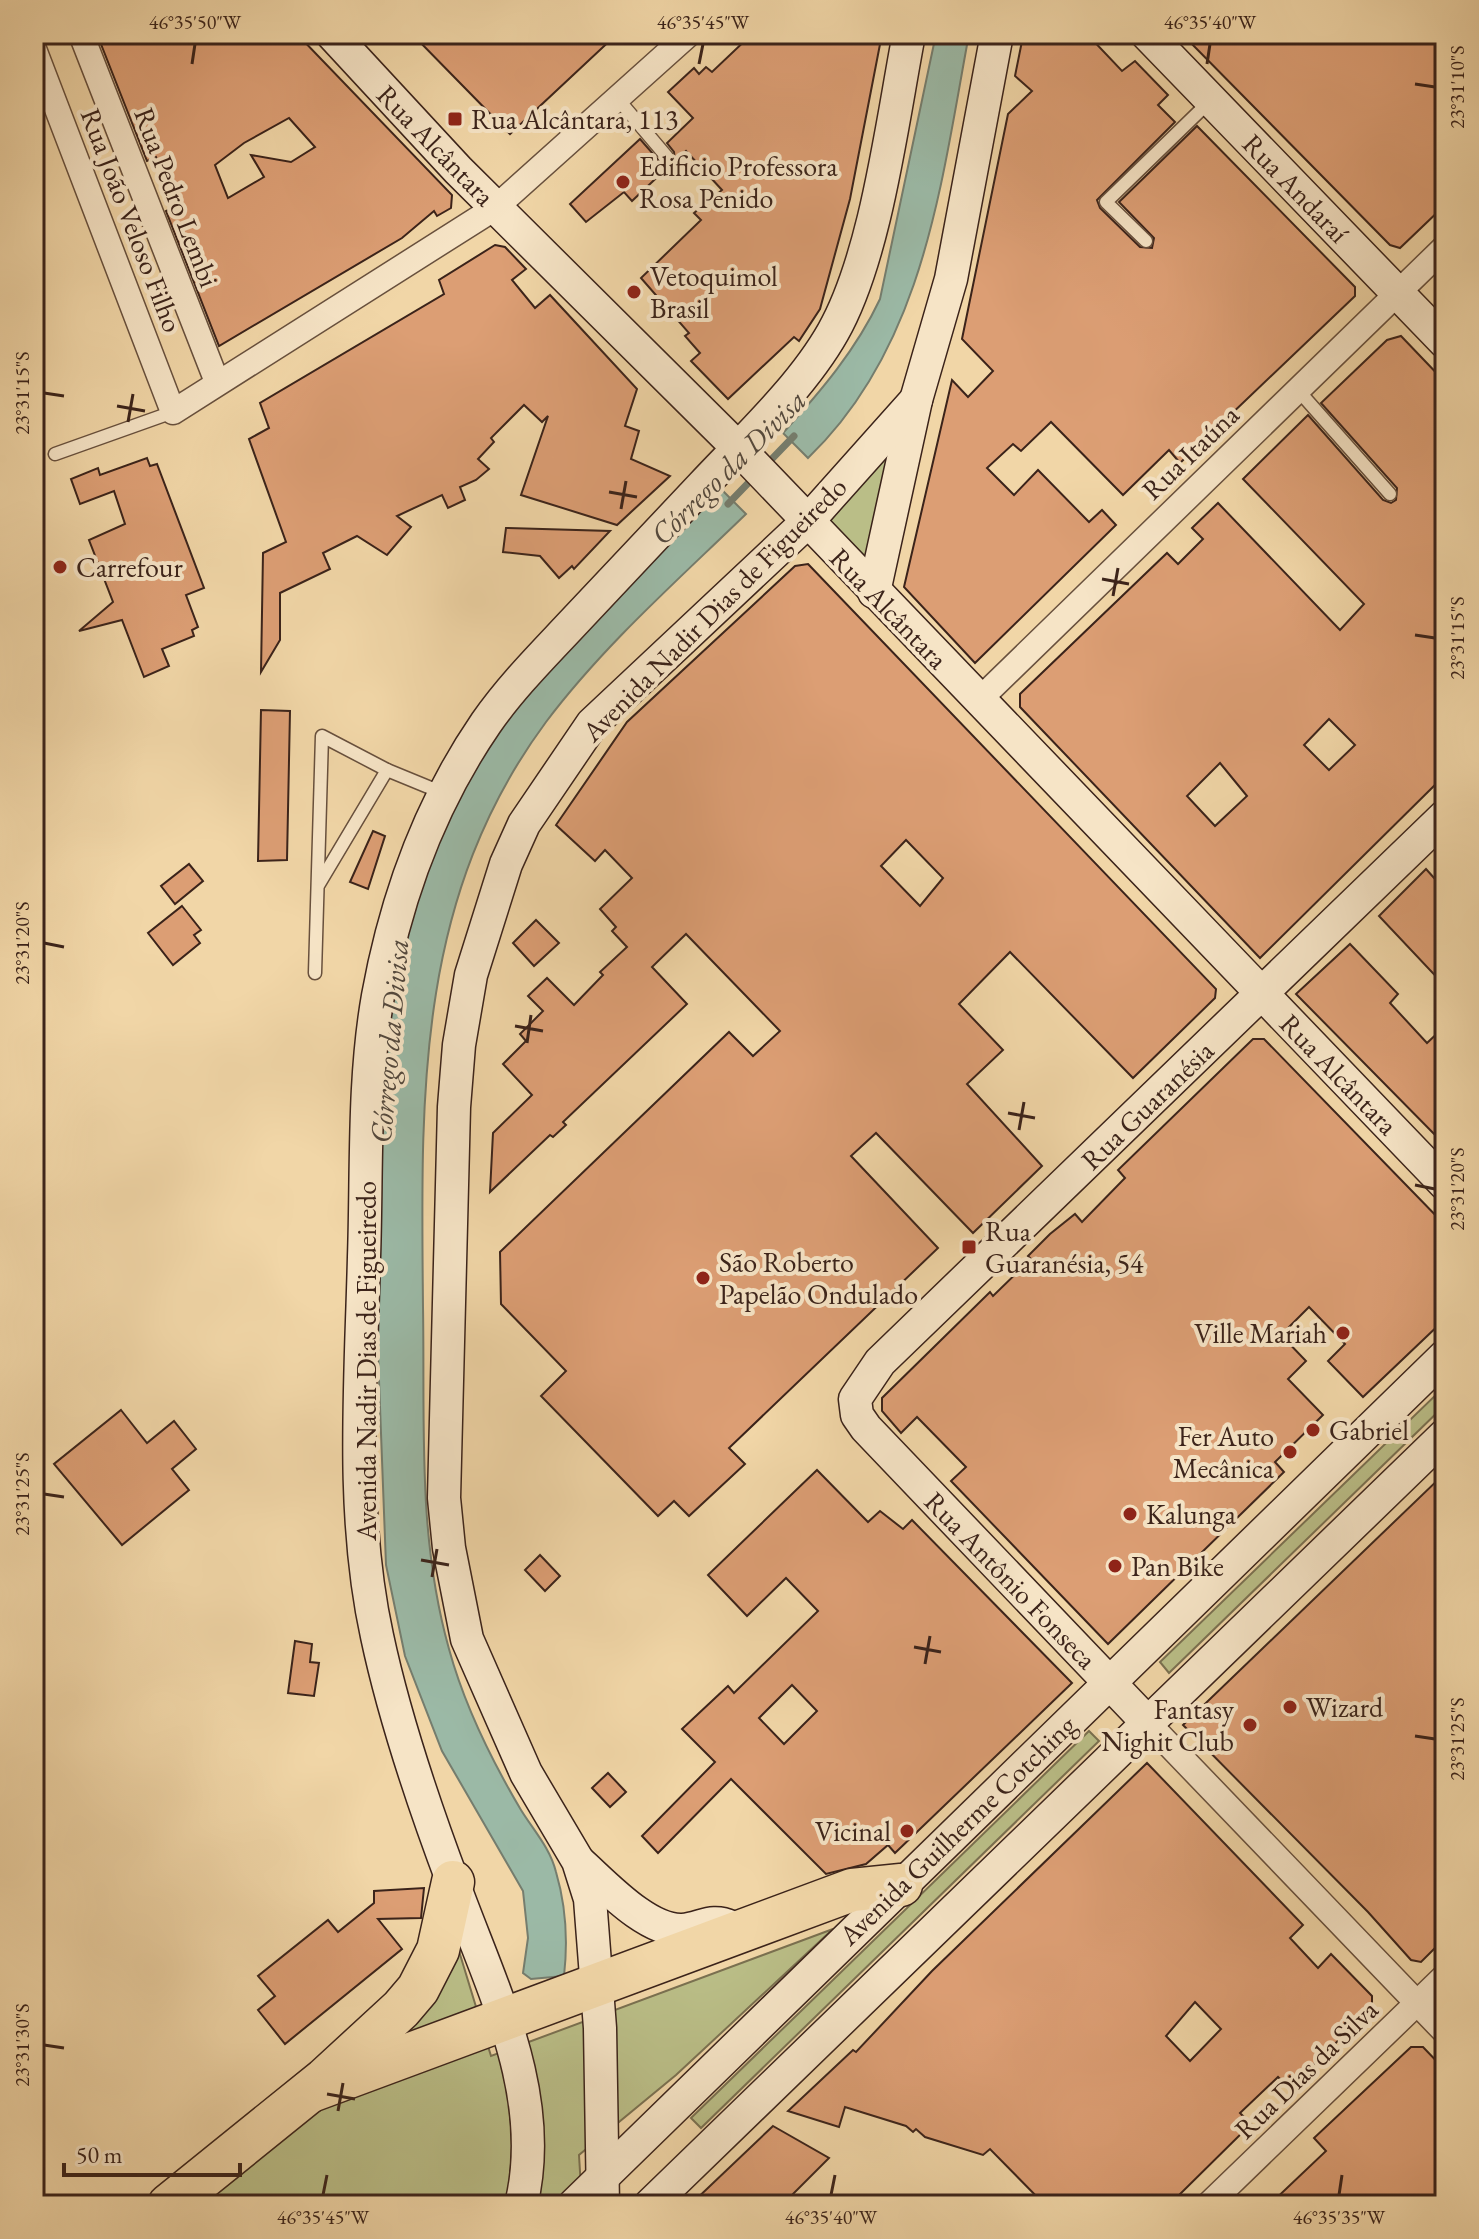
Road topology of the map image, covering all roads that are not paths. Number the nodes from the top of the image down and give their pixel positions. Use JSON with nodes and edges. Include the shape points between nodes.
{"nodes":[{"id":1,"x":81,"y":34,"type":"edge"},
{"id":2,"x":332,"y":34,"type":"edge"},
{"id":3,"x":689,"y":34,"type":"edge"},
{"id":4,"x":909,"y":34,"type":"edge"},
{"id":5,"x":997,"y":34,"type":"edge"},
{"id":6,"x":1147,"y":34,"type":"edge"},
{"id":7,"x":34,"y":49,"type":"edge"},
{"id":8,"x":617,"y":98,"type":"junction"},
{"id":9,"x":1212,"y":99,"type":"junction"},
{"id":10,"x":667,"y":157,"type":"dead end"},
{"id":11,"x":495,"y":208,"type":"junction"},
{"id":12,"x":1146,"y":241,"type":"dead end"},
{"id":13,"x":1445,"y":247,"type":"edge"},
{"id":14,"x":1397,"y":293,"type":"junction"},
{"id":15,"x":1445,"y":342,"type":"edge"},
{"id":16,"x":217,"y":382,"type":"junction"},
{"id":17,"x":1297,"y":389,"type":"junction"},
{"id":18,"x":916,"y":400,"type":"junction"},
{"id":19,"x":173,"y":412,"type":"junction"},
{"id":20,"x":55,"y":454,"type":"dead end"},
{"id":21,"x":745,"y":456,"type":"junction"},
{"id":22,"x":1390,"y":494,"type":"dead end"},
{"id":23,"x":796,"y":511,"type":"junction"},
{"id":24,"x":874,"y":592,"type":"junction"},
{"id":25,"x":978,"y":701,"type":"junction"},
{"id":26,"x":387,"y":770,"type":"junction"},
{"id":27,"x":443,"y":793,"type":"junction"},
{"id":28,"x":1445,"y":816,"type":"edge"},
{"id":29,"x":318,"y":885,"type":"junction"},
{"id":30,"x":315,"y":973,"type":"dead end"},
{"id":31,"x":1261,"y":994,"type":"junction"},
{"id":32,"x":1445,"y":1184,"type":"edge"},
{"id":33,"x":1445,"y":1356,"type":"edge"},
{"id":34,"x":855,"y":1399,"type":"joint"},
{"id":35,"x":1441,"y":1445,"type":"edge"},
{"id":36,"x":1109,"y":1682,"type":"junction"},
{"id":37,"x":1148,"y":1723,"type":"junction"},
{"id":38,"x":578,"y":1861,"type":"junction"},
{"id":39,"x":453,"y":1882,"type":"junction"},
{"id":40,"x":901,"y":1885,"type":"junction"},
{"id":41,"x":742,"y":1931,"type":"junction"},
{"id":42,"x":1445,"y":1976,"type":"edge"},
{"id":43,"x":598,"y":1984,"type":"junction"},
{"id":44,"x":1417,"y":2004,"type":"junction"},
{"id":45,"x":502,"y":2020,"type":"junction"},
{"id":46,"x":1445,"y":2032,"type":"edge"},
{"id":47,"x":311,"y":2091,"type":"junction"},
{"id":48,"x":602,"y":2191,"type":"edge"},
{"id":49,"x":169,"y":2205,"type":"edge"},
{"id":50,"x":521,"y":2205,"type":"edge"},
{"id":51,"x":574,"y":2205,"type":"edge"},
{"id":52,"x":650,"y":2205,"type":"edge"},
{"id":53,"x":1208,"y":2205,"type":"edge"}],
"edges":[{"from":1,"to":16,"type":"street","name":"Rua Pedro Lembi"},
{"from":2,"to":11,"type":"main road","name":"Rua Alcântara"},
{"from":3,"to":8,"type":"street"},
{"from":4,"to":21,"type":"main road","name":"Avenida Nadir Dias de Figueiredo","via":[[874,212],[836,328]]},
{"from":5,"to":18,"type":"main road","name":"Avenida Nadir Dias de Figueiredo","via":[[951,279]]},
{"from":6,"to":9,"type":"main road","name":"Rua Andaraí"},
{"from":7,"to":19,"type":"street","name":"Rua João Veloso Filho"},
{"from":8,"to":10,"type":"lane"},
{"from":8,"to":11,"type":"street"},
{"from":9,"to":12,"type":"lane","via":[[1106,202]]},
{"from":9,"to":14,"type":"main road","name":"Rua Andaraí"},
{"from":11,"to":16,"type":"street"},
{"from":11,"to":21,"type":"main road","name":"Rua Alcântara"},
{"from":13,"to":14,"type":"street","name":"Rua Itaúna"},
{"from":14,"to":15,"type":"main road","name":"Rua Andaraí"},
{"from":14,"to":17,"type":"street","name":"Rua Itaúna"},
{"from":16,"to":19,"type":"street"},
{"from":17,"to":22,"type":"lane"},
{"from":17,"to":25,"type":"street","name":"Rua Itaúna"},
{"from":18,"to":23,"type":"main road","name":"Avenida Nadir Dias de Figueiredo"},
{"from":18,"to":24,"type":"main road","name":"Avenida Nadir Dias de Figueiredo"},
{"from":19,"to":20,"type":"lane"},
{"from":21,"to":23,"type":"main road","name":"Rua Alcântara"},
{"from":21,"to":27,"type":"main road","name":"Avenida Nadir Dias de Figueiredo","via":[[534,665],[488,720]]},
{"from":23,"to":24,"type":"main road","name":"Rua Alcântara"},
{"from":23,"to":38,"type":"main road","name":"Avenida Nadir Dias de Figueiredo","via":[[592,724],[524,824],[471,975],[454,1107],[444,1498],[449,1548],[467,1639],[489,1694],[526,1773]]},
{"from":24,"to":25,"type":"main road","name":"Rua Alcântara"},
{"from":25,"to":31,"type":"main road","name":"Rua Alcântara"},
{"from":26,"to":27,"type":"lane"},
{"from":26,"to":29,"type":"lane"},
{"from":26,"to":29,"type":"lane","via":[[322,736]]},
{"from":27,"to":39,"type":"main road","name":"Avenida Nadir Dias de Figueiredo","via":[[410,866],[377,1002],[369,1071],[361,1381],[363,1532],[376,1634]]},
{"from":28,"to":31,"type":"main road","name":"Rua Guaranésia"},
{"from":29,"to":30,"type":"lane"},
{"from":31,"to":32,"type":"main road","name":"Rua Alcântara"},
{"from":31,"to":34,"type":"main road","name":"Rua Guaranésia","via":[[880,1362]]},
{"from":33,"to":36,"type":"main road","name":"Avenida Guilherme Cotching"},
{"from":34,"to":36,"type":"main road","name":"Rua Antônio Fonseca","via":[[866,1428]]},
{"from":35,"to":37,"type":"main road","name":"Avenida Guilherme Cotching"},
{"from":36,"to":37,"type":"main road","name":"Rua Antônio Fonseca"},
{"from":36,"to":40,"type":"main road","name":"Avenida Guilherme Cotching"},
{"from":37,"to":44,"type":"street","name":"Rua Antônio Fonseca"},
{"from":37,"to":52,"type":"main road","name":"Avenida Guilherme Cotching"},
{"from":38,"to":41,"type":"main road","via":[[628,1906],[662,1927],[683,1930],[717,1921]]},
{"from":38,"to":43,"type":"main road","name":"Avenida Nadir Dias de Figueiredo","via":[[590,1899]]},
{"from":39,"to":45,"type":"main road","name":"Avenida Nadir Dias de Figueiredo"},
{"from":39,"to":47,"type":"highway","via":[[438,1950],[418,1989]]},
{"from":40,"to":41,"type":"highway","via":[[852,1890]]},
{"from":40,"to":48,"type":"main road","name":"Avenida Guilherme Cotching"},
{"from":41,"to":43,"type":"highway"},
{"from":42,"to":44,"type":"street","name":"Rua Dias da Silva"},
{"from":43,"to":45,"type":"highway"},
{"from":43,"to":48,"type":"main road","name":"Avenida Nadir Dias de Figueiredo"},
{"from":44,"to":46,"type":"street","name":"Rua Antônio Fonseca"},
{"from":44,"to":53,"type":"street","name":"Rua Dias da Silva"},
{"from":45,"to":47,"type":"highway"},
{"from":45,"to":50,"type":"main road","name":"Avenida Nadir Dias de Figueiredo","via":[[528,2120],[529,2159]]},
{"from":47,"to":49,"type":"highway"},
{"from":48,"to":51,"type":"main road","name":"Avenida Guilherme Cotching"}]}
